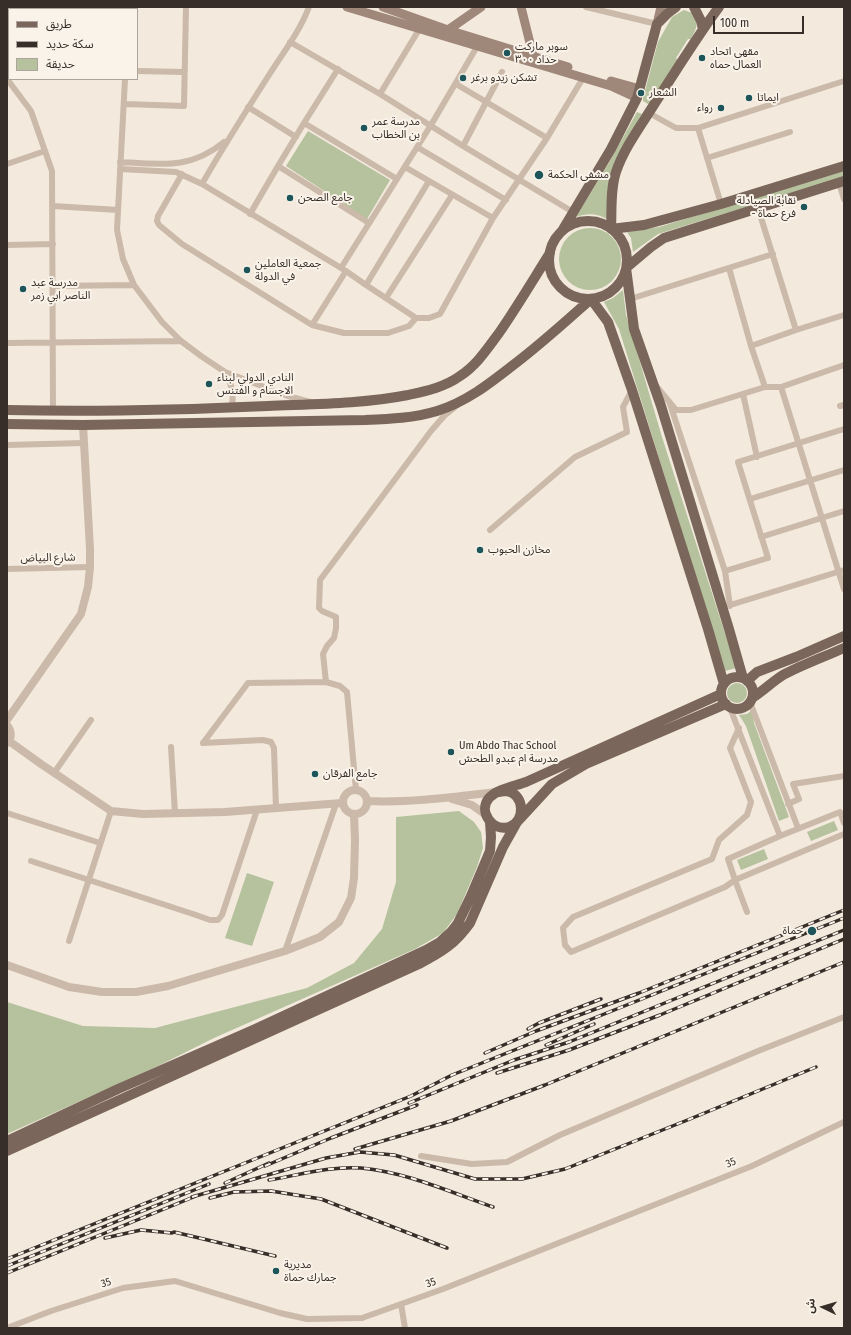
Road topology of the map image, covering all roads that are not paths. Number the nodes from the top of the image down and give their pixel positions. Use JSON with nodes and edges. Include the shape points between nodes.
{"nodes":[{"id":1,"x":186,"y":7,"type":"edge"},
{"id":2,"x":310,"y":7,"type":"edge"},
{"id":3,"x":313,"y":7,"type":"edge"},
{"id":4,"x":347,"y":7,"type":"edge"},
{"id":5,"x":383,"y":7,"type":"edge"},
{"id":6,"x":481,"y":7,"type":"edge"},
{"id":7,"x":521,"y":7,"type":"edge"},
{"id":8,"x":586,"y":7,"type":"edge"},
{"id":9,"x":661,"y":7,"type":"edge"},
{"id":10,"x":676,"y":7,"type":"edge"},
{"id":11,"x":694,"y":7,"type":"edge"},
{"id":12,"x":719,"y":7,"type":"edge"},
{"id":13,"x":307,"y":14,"type":"junction"},
{"id":14,"x":657,"y":24,"type":"junction"},
{"id":15,"x":420,"y":28,"type":"junction"},
{"id":16,"x":703,"y":28,"type":"junction"},
{"id":17,"x":448,"y":30,"type":"junction"},
{"id":18,"x":290,"y":42,"type":"junction"},
{"id":19,"x":478,"y":45,"type":"junction"},
{"id":20,"x":533,"y":55,"type":"junction"},
{"id":21,"x":338,"y":69,"type":"junction"},
{"id":22,"x":138,"y":71,"type":"edge"},
{"id":23,"x":184,"y":72,"type":"junction"},
{"id":24,"x":502,"y":72,"type":"dead end"},
{"id":25,"x":583,"y":78,"type":"junction"},
{"id":26,"x":7,"y":79,"type":"edge"},
{"id":27,"x":125,"y":80,"type":"edge"},
{"id":28,"x":844,"y":81,"type":"edge"},
{"id":29,"x":456,"y":84,"type":"junction"},
{"id":30,"x":638,"y":93,"type":"junction"},
{"id":31,"x":380,"y":94,"type":"junction"},
{"id":32,"x":486,"y":102,"type":"junction"},
{"id":33,"x":124,"y":104,"type":"junction"},
{"id":34,"x":248,"y":107,"type":"junction"},
{"id":35,"x":649,"y":113,"type":"junction"},
{"id":36,"x":304,"y":123,"type":"junction"},
{"id":37,"x":431,"y":125,"type":"junction"},
{"id":38,"x":698,"y":128,"type":"junction"},
{"id":39,"x":790,"y":132,"type":"dead end"},
{"id":40,"x":296,"y":137,"type":"junction"},
{"id":41,"x":547,"y":138,"type":"junction"},
{"id":42,"x":227,"y":140,"type":"junction"},
{"id":43,"x":463,"y":146,"type":"junction"},
{"id":44,"x":417,"y":147,"type":"junction"},
{"id":45,"x":45,"y":151,"type":"junction"},
{"id":46,"x":707,"y":158,"type":"junction"},
{"id":47,"x":120,"y":162,"type":"junction"},
{"id":48,"x":7,"y":164,"type":"edge"},
{"id":49,"x":278,"y":166,"type":"junction"},
{"id":50,"x":844,"y":166,"type":"edge"},
{"id":51,"x":404,"y":167,"type":"junction"},
{"id":52,"x":120,"y":169,"type":"junction"},
{"id":53,"x":182,"y":174,"type":"junction"},
{"id":54,"x":397,"y":178,"type":"junction"},
{"id":55,"x":519,"y":180,"type":"junction"},
{"id":56,"x":428,"y":181,"type":"junction"},
{"id":57,"x":842,"y":182,"type":"edge"},
{"id":58,"x":202,"y":184,"type":"junction"},
{"id":59,"x":452,"y":195,"type":"junction"},
{"id":60,"x":844,"y":199,"type":"edge"},
{"id":61,"x":506,"y":200,"type":"junction"},
{"id":62,"x":721,"y":204,"type":"junction"},
{"id":63,"x":52,"y":206,"type":"junction"},
{"id":64,"x":758,"y":208,"type":"junction"},
{"id":65,"x":118,"y":210,"type":"junction"},
{"id":66,"x":572,"y":212,"type":"junction"},
{"id":67,"x":250,"y":214,"type":"junction"},
{"id":68,"x":493,"y":218,"type":"junction"},
{"id":69,"x":369,"y":223,"type":"junction"},
{"id":70,"x":611,"y":229,"type":"junction"},
{"id":71,"x":562,"y":231,"type":"junction"},
{"id":72,"x":53,"y":244,"type":"junction"},
{"id":73,"x":7,"y":245,"type":"edge"},
{"id":74,"x":550,"y":253,"type":"junction"},
{"id":75,"x":773,"y":254,"type":"junction"},
{"id":76,"x":626,"y":268,"type":"junction"},
{"id":77,"x":728,"y":268,"type":"junction"},
{"id":78,"x":343,"y":269,"type":"junction"},
{"id":79,"x":134,"y":285,"type":"junction"},
{"id":80,"x":366,"y":285,"type":"junction"},
{"id":81,"x":53,"y":286,"type":"junction"},
{"id":82,"x":386,"y":298,"type":"junction"},
{"id":83,"x":591,"y":299,"type":"junction"},
{"id":84,"x":630,"y":299,"type":"junction"},
{"id":85,"x":844,"y":315,"type":"edge"},
{"id":86,"x":416,"y":318,"type":"junction"},
{"id":87,"x":312,"y":325,"type":"junction"},
{"id":88,"x":796,"y":330,"type":"junction"},
{"id":89,"x":181,"y":341,"type":"junction"},
{"id":90,"x":53,"y":342,"type":"junction"},
{"id":91,"x":7,"y":343,"type":"edge"},
{"id":92,"x":751,"y":346,"type":"junction"},
{"id":93,"x":844,"y":365,"type":"edge"},
{"id":94,"x":225,"y":372,"type":"junction"},
{"id":95,"x":650,"y":378,"type":"junction"},
{"id":96,"x":765,"y":387,"type":"junction"},
{"id":97,"x":781,"y":387,"type":"junction"},
{"id":98,"x":632,"y":390,"type":"junction"},
{"id":99,"x":744,"y":394,"type":"junction"},
{"id":100,"x":463,"y":401,"type":"junction"},
{"id":101,"x":669,"y":403,"type":"junction"},
{"id":102,"x":317,"y":404,"type":"junction"},
{"id":103,"x":232,"y":408,"type":"junction"},
{"id":104,"x":7,"y":410,"type":"edge"},
{"id":105,"x":53,"y":411,"type":"junction"},
{"id":106,"x":7,"y":424,"type":"edge"},
{"id":107,"x":83,"y":425,"type":"junction"},
{"id":108,"x":844,"y":429,"type":"edge"},
{"id":109,"x":84,"y":443,"type":"junction"},
{"id":110,"x":799,"y":443,"type":"junction"},
{"id":111,"x":7,"y":445,"type":"edge"},
{"id":112,"x":757,"y":457,"type":"junction"},
{"id":113,"x":844,"y":470,"type":"edge"},
{"id":114,"x":810,"y":480,"type":"junction"},
{"id":115,"x":750,"y":499,"type":"junction"},
{"id":116,"x":844,"y":511,"type":"edge"},
{"id":117,"x":822,"y":518,"type":"junction"},
{"id":118,"x":490,"y":530,"type":"dead end"},
{"id":119,"x":761,"y":537,"type":"junction"},
{"id":120,"x":90,"y":567,"type":"junction"},
{"id":121,"x":7,"y":569,"type":"edge"},
{"id":122,"x":841,"y":570,"type":"edge"},
{"id":123,"x":725,"y":571,"type":"junction"},
{"id":124,"x":844,"y":589,"type":"edge"},
{"id":125,"x":726,"y":607,"type":"junction"},
{"id":126,"x":844,"y":636,"type":"edge"},
{"id":127,"x":844,"y":648,"type":"edge"},
{"id":128,"x":738,"y":660,"type":"junction"},
{"id":129,"x":757,"y":672,"type":"junction"},
{"id":130,"x":745,"y":680,"type":"junction"},
{"id":131,"x":326,"y":682,"type":"junction"},
{"id":132,"x":724,"y":684,"type":"junction"},
{"id":133,"x":721,"y":694,"type":"junction"},
{"id":134,"x":751,"y":700,"type":"junction"},
{"id":135,"x":728,"y":706,"type":"junction"},
{"id":136,"x":7,"y":720,"type":"edge"},
{"id":137,"x":91,"y":720,"type":"dead end"},
{"id":138,"x":7,"y":725,"type":"edge"},
{"id":139,"x":739,"y":728,"type":"junction"},
{"id":140,"x":8,"y":742,"type":"edge"},
{"id":141,"x":171,"y":747,"type":"dead end"},
{"id":142,"x":54,"y":773,"type":"junction"},
{"id":143,"x":844,"y":776,"type":"edge"},
{"id":144,"x":356,"y":790,"type":"junction"},
{"id":145,"x":497,"y":792,"type":"junction"},
{"id":146,"x":449,"y":798,"type":"junction"},
{"id":147,"x":367,"y":801,"type":"junction"},
{"id":148,"x":339,"y":804,"type":"junction"},
{"id":149,"x":788,"y":804,"type":"junction"},
{"id":150,"x":276,"y":808,"type":"junction"},
{"id":151,"x":257,"y":810,"type":"junction"},
{"id":152,"x":111,"y":811,"type":"junction"},
{"id":153,"x":7,"y":813,"type":"edge"},
{"id":154,"x":175,"y":813,"type":"junction"},
{"id":155,"x":354,"y":815,"type":"junction"},
{"id":156,"x":488,"y":818,"type":"junction"},
{"id":157,"x":516,"y":822,"type":"junction"},
{"id":158,"x":844,"y":823,"type":"edge"},
{"id":159,"x":798,"y":828,"type":"junction"},
{"id":160,"x":844,"y":834,"type":"edge"},
{"id":161,"x":780,"y":836,"type":"junction"},
{"id":162,"x":100,"y":843,"type":"junction"},
{"id":163,"x":31,"y":861,"type":"dead end"},
{"id":164,"x":735,"y":880,"type":"junction"},
{"id":165,"x":88,"y":881,"type":"junction"},
{"id":166,"x":747,"y":912,"type":"dead end"},
{"id":167,"x":69,"y":941,"type":"dead end"},
{"id":168,"x":285,"y":952,"type":"junction"},
{"id":169,"x":7,"y":965,"type":"edge"},
{"id":170,"x":844,"y":1017,"type":"edge"},
{"id":171,"x":844,"y":1122,"type":"edge"},
{"id":172,"x":7,"y":1141,"type":"edge"},
{"id":173,"x":7,"y":1151,"type":"edge"},
{"id":174,"x":421,"y":1156,"type":"dead end"},
{"id":175,"x":401,"y":1304,"type":"junction"},
{"id":176,"x":7,"y":1328,"type":"edge"},
{"id":177,"x":405,"y":1328,"type":"edge"}],
"edges":[{"from":1,"to":23,"type":"street"},
{"from":2,"to":13,"type":"street"},
{"from":3,"to":13,"type":"street"},
{"from":4,"to":15,"type":"main road"},
{"from":5,"to":17,"type":"main road"},
{"from":6,"to":17,"type":"main road"},
{"from":7,"to":20,"type":"main road"},
{"from":8,"to":14,"type":"street"},
{"from":9,"to":14,"type":"main road"},
{"from":10,"to":14,"type":"main road"},
{"from":11,"to":16,"type":"main road"},
{"from":12,"to":16,"type":"main road"},
{"from":13,"to":18,"type":"street"},
{"from":14,"to":30,"type":"main road"},
{"from":15,"to":19,"type":"main road"},
{"from":15,"to":31,"type":"street"},
{"from":16,"to":35,"type":"main road"},
{"from":17,"to":20,"type":"main road"},
{"from":18,"to":21,"type":"street"},
{"from":18,"to":34,"type":"street"},
{"from":19,"to":25,"type":"main road"},
{"from":19,"to":29,"type":"street"},
{"from":20,"to":30,"type":"main road"},
{"from":21,"to":31,"type":"street"},
{"from":21,"to":36,"type":"street"},
{"from":22,"to":23,"type":"street"},
{"from":23,"to":33,"type":"street","via":[[184,106]]},
{"from":24,"to":32,"type":"street"},
{"from":25,"to":30,"type":"main road"},
{"from":25,"to":41,"type":"street"},
{"from":26,"to":45,"type":"street","via":[[31,112]]},
{"from":27,"to":33,"type":"street"},
{"from":28,"to":38,"type":"street"},
{"from":29,"to":32,"type":"street"},
{"from":29,"to":37,"type":"street"},
{"from":30,"to":66,"type":"main road","via":[[611,149]]},
{"from":31,"to":37,"type":"street"},
{"from":32,"to":41,"type":"street"},
{"from":32,"to":43,"type":"street"},
{"from":33,"to":47,"type":"street"},
{"from":34,"to":40,"type":"street"},
{"from":34,"to":42,"type":"street"},
{"from":35,"to":38,"type":"street","via":[[676,128]]},
{"from":35,"to":70,"type":"main road","via":[[616,172],[612,192]]},
{"from":36,"to":40,"type":"street"},
{"from":36,"to":54,"type":"street"},
{"from":37,"to":43,"type":"street"},
{"from":37,"to":44,"type":"street"},
{"from":38,"to":46,"type":"street"},
{"from":39,"to":46,"type":"street"},
{"from":40,"to":49,"type":"street"},
{"from":41,"to":55,"type":"street"},
{"from":42,"to":47,"type":"street","via":[[208,154],[179,164]]},
{"from":42,"to":58,"type":"street"},
{"from":43,"to":55,"type":"street"},
{"from":44,"to":51,"type":"street"},
{"from":44,"to":61,"type":"street"},
{"from":45,"to":48,"type":"street"},
{"from":45,"to":63,"type":"street","via":[[52,171]]},
{"from":46,"to":62,"type":"street"},
{"from":47,"to":52,"type":"street"},
{"from":49,"to":67,"type":"street"},
{"from":49,"to":69,"type":"street"},
{"from":50,"to":62,"type":"main road"},
{"from":51,"to":54,"type":"street"},
{"from":51,"to":56,"type":"street"},
{"from":52,"to":53,"type":"street"},
{"from":52,"to":65,"type":"street"},
{"from":53,"to":58,"type":"street"},
{"from":53,"to":87,"type":"street","via":[[158,216],[159,225],[182,244]]},
{"from":54,"to":69,"type":"street"},
{"from":55,"to":61,"type":"street"},
{"from":55,"to":66,"type":"street"},
{"from":56,"to":59,"type":"street"},
{"from":56,"to":80,"type":"street"},
{"from":57,"to":60,"type":"street"},
{"from":57,"to":64,"type":"main road"},
{"from":58,"to":67,"type":"street"},
{"from":59,"to":68,"type":"street"},
{"from":59,"to":82,"type":"street"},
{"from":61,"to":68,"type":"street"},
{"from":62,"to":70,"type":"main road","via":[[644,225]]},
{"from":63,"to":65,"type":"street"},
{"from":63,"to":72,"type":"street"},
{"from":64,"to":75,"type":"street"},
{"from":64,"to":76,"type":"main road","via":[[664,238]]},
{"from":65,"to":79,"type":"street","via":[[117,230],[123,260]]},
{"from":66,"to":71,"type":"main road"},
{"from":67,"to":78,"type":"street"},
{"from":68,"to":86,"type":"street","via":[[440,314],[429,318]]},
{"from":69,"to":78,"type":"street"},
{"from":70,"to":71,"type":"main road","via":[[600,223],[586,221]]},
{"from":70,"to":76,"type":"main road","via":[[625,246]]},
{"from":71,"to":74,"type":"main road","via":[[554,241]]},
{"from":72,"to":73,"type":"street"},
{"from":72,"to":81,"type":"street"},
{"from":74,"to":83,"type":"main road","via":[[549,265],[552,276],[559,286],[568,294]]},
{"from":74,"to":102,"type":"main road","via":[[483,356],[459,377],[430,390],[391,398]]},
{"from":75,"to":77,"type":"street"},
{"from":75,"to":88,"type":"street"},
{"from":76,"to":83,"type":"main road","via":[[622,280],[614,290]]},
{"from":76,"to":84,"type":"main road"},
{"from":77,"to":84,"type":"street"},
{"from":77,"to":92,"type":"street"},
{"from":78,"to":80,"type":"street"},
{"from":78,"to":87,"type":"street"},
{"from":79,"to":81,"type":"street"},
{"from":79,"to":89,"type":"street","via":[[162,322]]},
{"from":80,"to":82,"type":"street"},
{"from":81,"to":90,"type":"street"},
{"from":82,"to":86,"type":"street"},
{"from":83,"to":98,"type":"main road","via":[[608,322]]},
{"from":83,"to":100,"type":"main road","via":[[537,347],[483,389]]},
{"from":84,"to":95,"type":"main road","via":[[634,329]]},
{"from":85,"to":88,"type":"street"},
{"from":86,"to":87,"type":"street","via":[[409,326],[388,333],[344,333]]},
{"from":88,"to":92,"type":"street"},
{"from":89,"to":90,"type":"street"},
{"from":89,"to":94,"type":"street"},
{"from":90,"to":91,"type":"street"},
{"from":90,"to":105,"type":"street"},
{"from":92,"to":96,"type":"street"},
{"from":93,"to":97,"type":"street"},
{"from":94,"to":102,"type":"street"},
{"from":94,"to":103,"type":"street","via":[[232,391]]},
{"from":95,"to":101,"type":"street"},
{"from":95,"to":125,"type":"main road"},
{"from":96,"to":97,"type":"street"},
{"from":96,"to":99,"type":"street"},
{"from":97,"to":110,"type":"street"},
{"from":98,"to":118,"type":"street","via":[[623,408],[627,432],[575,456]]},
{"from":98,"to":132,"type":"main road"},
{"from":99,"to":101,"type":"street","via":[[691,410],[676,410]]},
{"from":99,"to":112,"type":"street"},
{"from":100,"to":107,"type":"main road","via":[[423,415],[395,419]]},
{"from":100,"to":131,"type":"street","via":[[444,416],[431,431],[320,580],[319,608],[336,617],[334,638],[323,654]]},
{"from":101,"to":123,"type":"street"},
{"from":102,"to":103,"type":"main road"},
{"from":103,"to":105,"type":"main road"},
{"from":104,"to":105,"type":"main road"},
{"from":106,"to":107,"type":"main road"},
{"from":107,"to":109,"type":"street"},
{"from":108,"to":110,"type":"street"},
{"from":109,"to":111,"type":"street"},
{"from":109,"to":120,"type":"street"},
{"from":110,"to":112,"type":"street"},
{"from":110,"to":114,"type":"street"},
{"from":112,"to":115,"type":"street","via":[[738,462]]},
{"from":113,"to":114,"type":"street"},
{"from":114,"to":115,"type":"street"},
{"from":114,"to":117,"type":"street"},
{"from":115,"to":119,"type":"street"},
{"from":116,"to":117,"type":"street"},
{"from":117,"to":119,"type":"street"},
{"from":117,"to":122,"type":"street"},
{"from":119,"to":123,"type":"street","via":[[768,558]]},
{"from":120,"to":121,"type":"street","name":"شارع البياض"},
{"from":120,"to":136,"type":"street","via":[[81,614]]},
{"from":122,"to":124,"type":"street"},
{"from":122,"to":125,"type":"street"},
{"from":123,"to":125,"type":"street"},
{"from":125,"to":128,"type":"main road"},
{"from":126,"to":129,"type":"main road"},
{"from":127,"to":134,"type":"main road","via":[[784,674]]},
{"from":128,"to":129,"type":"main road"},
{"from":128,"to":130,"type":"main road"},
{"from":129,"to":130,"type":"main road"},
{"from":130,"to":132,"type":"main road","via":[[737,677]]},
{"from":130,"to":134,"type":"main road","via":[[752,688]]},
{"from":131,"to":144,"type":"street","via":[[340,686],[347,692]]},
{"from":131,"to":150,"type":"street","via":[[248,682],[203,743],[263,740],[271,742],[274,748]]},
{"from":132,"to":133,"type":"main road"},
{"from":133,"to":135,"type":"main road"},
{"from":133,"to":145,"type":"main road","via":[[526,782]]},
{"from":134,"to":135,"type":"main road","via":[[739,709]]},
{"from":134,"to":149,"type":"street"},
{"from":135,"to":139,"type":"street"},
{"from":135,"to":157,"type":"main road","via":[[586,764],[552,784]]},
{"from":137,"to":142,"type":"street"},
{"from":138,"to":140,"type":"street","via":[[11,734]]},
{"from":139,"to":161,"type":"street"},
{"from":139,"to":164,"type":"street","via":[[730,748],[751,802],[747,816],[719,840],[712,859],[573,917],[563,928],[565,945],[571,952],[725,887]]},
{"from":140,"to":142,"type":"street"},
{"from":141,"to":154,"type":"street"},
{"from":142,"to":152,"type":"street"},
{"from":143,"to":149,"type":"street","via":[[793,784],[799,799]]},
{"from":144,"to":147,"type":"street","via":[[364,795]]},
{"from":144,"to":148,"type":"street","via":[[346,794]]},
{"from":145,"to":146,"type":"street"},
{"from":145,"to":156,"type":"main road","via":[[487,801],[485,810]]},
{"from":145,"to":157,"type":"main road","via":[[507,791],[519,799],[522,807]]},
{"from":146,"to":147,"type":"street"},
{"from":146,"to":156,"type":"street","via":[[472,805]]},
{"from":147,"to":155,"type":"street","via":[[363,811]]},
{"from":148,"to":150,"type":"street"},
{"from":148,"to":155,"type":"street","via":[[349,814]]},
{"from":148,"to":168,"type":"street"},
{"from":149,"to":159,"type":"street"},
{"from":150,"to":151,"type":"street"},
{"from":151,"to":154,"type":"street"},
{"from":151,"to":165,"type":"street","via":[[222,915],[218,920],[210,920]]},
{"from":152,"to":154,"type":"street"},
{"from":152,"to":162,"type":"street"},
{"from":153,"to":162,"type":"street"},
{"from":155,"to":168,"type":"street","via":[[354,878],[351,898],[339,922],[320,937]]},
{"from":156,"to":157,"type":"main road","via":[[495,826],[502,828]]},
{"from":156,"to":172,"type":"main road","via":[[490,851],[458,923],[440,942],[254,1030]]},
{"from":157,"to":173,"type":"main road","via":[[470,923],[444,951]]},
{"from":158,"to":159,"type":"street","via":[[840,812]]},
{"from":159,"to":161,"type":"street"},
{"from":160,"to":164,"type":"street"},
{"from":161,"to":164,"type":"street","via":[[728,859]]},
{"from":162,"to":165,"type":"street"},
{"from":163,"to":165,"type":"street"},
{"from":164,"to":166,"type":"street"},
{"from":165,"to":167,"type":"street"},
{"from":168,"to":169,"type":"street","via":[[168,986],[136,992],[102,992],[69,987]]},
{"from":170,"to":174,"type":"street","via":[[568,1132],[507,1162],[472,1164]]},
{"from":171,"to":175,"type":"street","name":"35","via":[[752,1166]]},
{"from":175,"to":176,"type":"street","name":"35","via":[[362,1318],[307,1319],[175,1281],[123,1288]]},
{"from":175,"to":177,"type":"street"}]}
